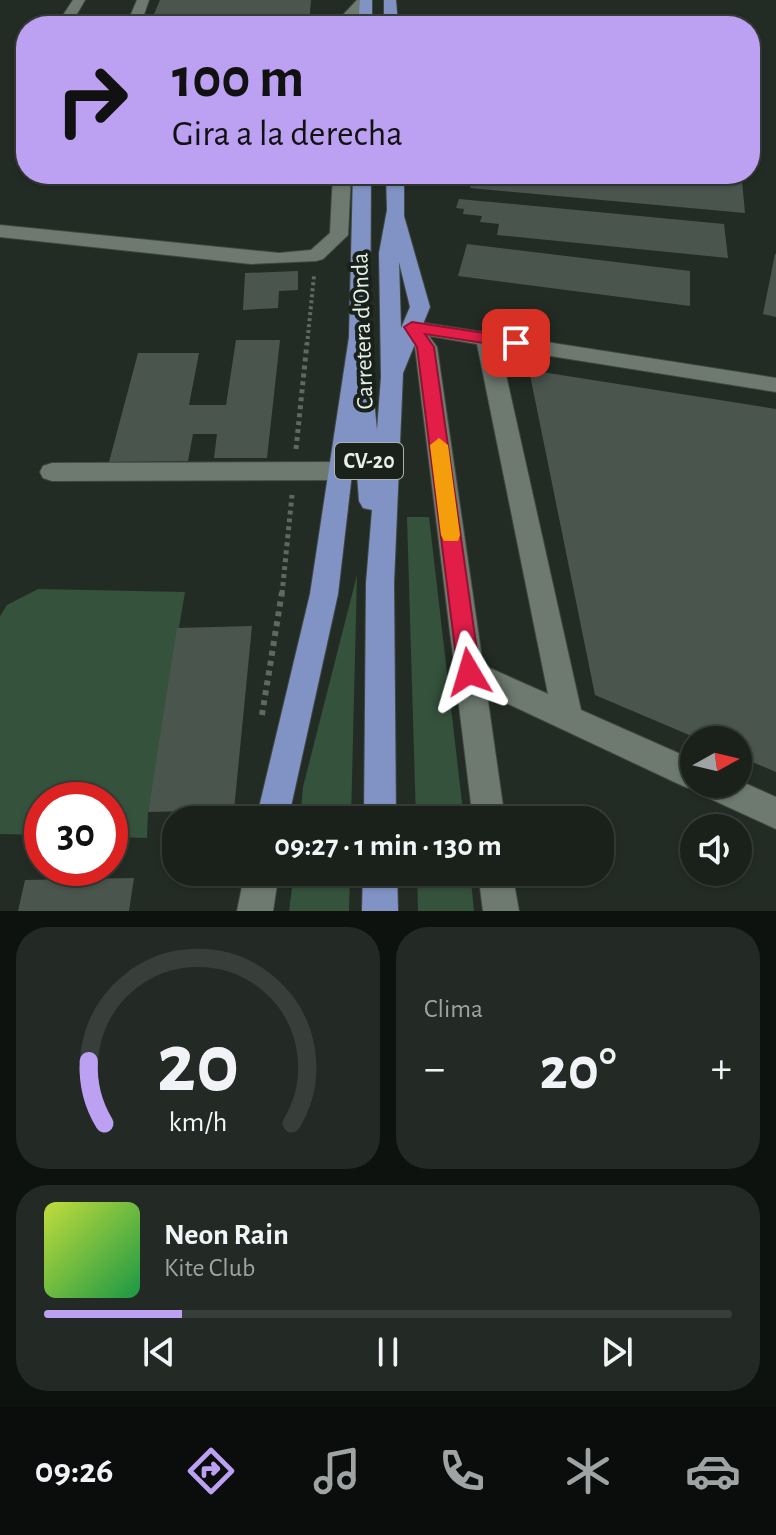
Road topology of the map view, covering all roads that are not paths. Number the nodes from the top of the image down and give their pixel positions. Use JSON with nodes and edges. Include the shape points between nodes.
{"nodes":[{"id":1,"x":365,"y":0,"type":"edge"},
{"id":2,"x":349,"y":16,"type":"edge"},
{"id":3,"x":342,"y":184,"type":"edge"},
{"id":4,"x":362,"y":184,"type":"edge"},
{"id":5,"x":395,"y":184,"type":"edge"},
{"id":6,"x":396,"y":210,"type":"junction"},
{"id":7,"x":0,"y":231,"type":"edge"},
{"id":8,"x":412,"y":327,"type":"junction"},
{"id":9,"x":358,"y":339,"type":"junction"},
{"id":10,"x":487,"y":339,"type":"junction"},
{"id":11,"x":392,"y":377,"type":"junction"},
{"id":12,"x":776,"y":385,"type":"edge"},
{"id":13,"x":342,"y":471,"type":"junction"},
{"id":14,"x":52,"y":472,"type":"dead end"},
{"id":15,"x":380,"y":583,"type":"junction"},
{"id":16,"x":469,"y":672,"type":"junction"},
{"id":17,"x":568,"y":718,"type":"junction"},
{"id":18,"x":680,"y":769,"type":"edge"},
{"id":19,"x":743,"y":798,"type":"edge"},
{"id":20,"x":275,"y":806,"type":"edge"},
{"id":21,"x":380,"y":806,"type":"edge"},
{"id":22,"x":487,"y":806,"type":"edge"},
{"id":23,"x":776,"y":813,"type":"edge"},
{"id":24,"x":259,"y":886,"type":"edge"},
{"id":25,"x":380,"y":886,"type":"edge"},
{"id":26,"x":497,"y":886,"type":"edge"},
{"id":27,"x":255,"y":911,"type":"edge"},
{"id":28,"x":380,"y":911,"type":"edge"},
{"id":29,"x":501,"y":911,"type":"edge"}],
"edges":[{"from":1,"to":2,"type":"street"},
{"from":3,"to":7,"type":"street","name":"Carretera d'Onda","via":[[339,235],[316,255],[251,258]]},
{"from":4,"to":9,"type":"main road","name":"Carretera d'Onda","number":"CV-20"},
{"from":5,"to":6,"type":"main road","name":"Carretera d'Onda","number":"CV-20"},
{"from":6,"to":8,"type":"main road","via":[[420,307]]},
{"from":6,"to":11,"type":"main road","name":"Carretera d'Onda","number":"CV-20","via":[[389,253]]},
{"from":8,"to":10,"type":"street"},
{"from":8,"to":11,"type":"main road"},
{"from":8,"to":16,"type":"street","via":[[426,347]]},
{"from":9,"to":13,"type":"main road"},
{"from":9,"to":15,"type":"main road","name":"Carretera d'Onda","number":"CV-20"},
{"from":10,"to":12,"type":"street"},
{"from":10,"to":17,"type":"street"},
{"from":11,"to":15,"type":"main road","name":"Carretera d'Onda","number":"CV-20"},
{"from":13,"to":14,"type":"street"},
{"from":13,"to":20,"type":"main road","via":[[324,594]]},
{"from":15,"to":21,"type":"main road","name":"Carretera d'Onda","number":"CV-20"},
{"from":16,"to":17,"type":"street"},
{"from":16,"to":22,"type":"street"},
{"from":17,"to":18,"type":"street"},
{"from":19,"to":23,"type":"street"},
{"from":24,"to":27,"type":"street"},
{"from":25,"to":28,"type":"main road"},
{"from":26,"to":29,"type":"street"}]}
